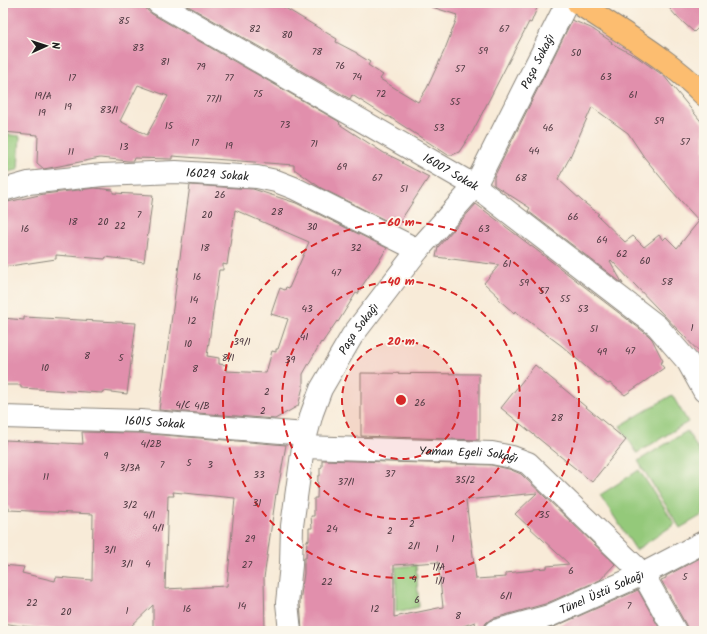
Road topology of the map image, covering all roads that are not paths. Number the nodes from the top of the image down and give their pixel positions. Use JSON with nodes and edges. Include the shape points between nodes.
{"nodes":[{"id":1,"x":158,"y":3,"type":"edge"},
{"id":2,"x":567,"y":3,"type":"edge"},
{"id":3,"x":578,"y":3,"type":"edge"},
{"id":4,"x":704,"y":95,"type":"edge"},
{"id":5,"x":475,"y":186,"type":"junction"},
{"id":6,"x":3,"y":190,"type":"edge"},
{"id":7,"x":418,"y":250,"type":"junction"},
{"id":8,"x":696,"y":360,"type":"edge"},
{"id":9,"x":704,"y":391,"type":"edge"},
{"id":10,"x":3,"y":417,"type":"edge"},
{"id":11,"x":305,"y":440,"type":"junction"},
{"id":12,"x":704,"y":542,"type":"edge"},
{"id":13,"x":643,"y":574,"type":"junction"},
{"id":14,"x":290,"y":631,"type":"edge"},
{"id":15,"x":495,"y":631,"type":"edge"},
{"id":16,"x":675,"y":631,"type":"edge"}],
"edges":[{"from":1,"to":5,"type":"street","name":"16007 Sokak"},
{"from":2,"to":5,"type":"street","name":"Paşa Sokağı"},
{"from":3,"to":4,"type":"main road","via":[[668,63]]},
{"from":5,"to":7,"type":"street","name":"Paşa Sokağı"},
{"from":5,"to":8,"type":"street","name":"16007 Sokak","via":[[657,326]]},
{"from":6,"to":7,"type":"street","name":"16029 Sokak","via":[[28,183],[131,173],[176,172],[256,177],[294,188]]},
{"from":7,"to":11,"type":"street","name":"Paşa Sokağı","via":[[352,336],[321,389]]},
{"from":8,"to":9,"type":"street","name":"16007 Sokak"},
{"from":10,"to":11,"type":"street","name":"16015 Sokak","via":[[140,421]]},
{"from":11,"to":13,"type":"street","name":"Yaman Egeli Sokağı","via":[[512,456],[528,463]]},
{"from":11,"to":14,"type":"street","name":"Paşa Sokağı","via":[[292,526],[288,603]]},
{"from":12,"to":13,"type":"street","name":"Tünel Üstü Sokağı"},
{"from":13,"to":15,"type":"street","name":"Tünel Üstü Sokağı","via":[[549,616]]},
{"from":13,"to":16,"type":"street","name":"Yaman Egeli Sokağı"}]}
